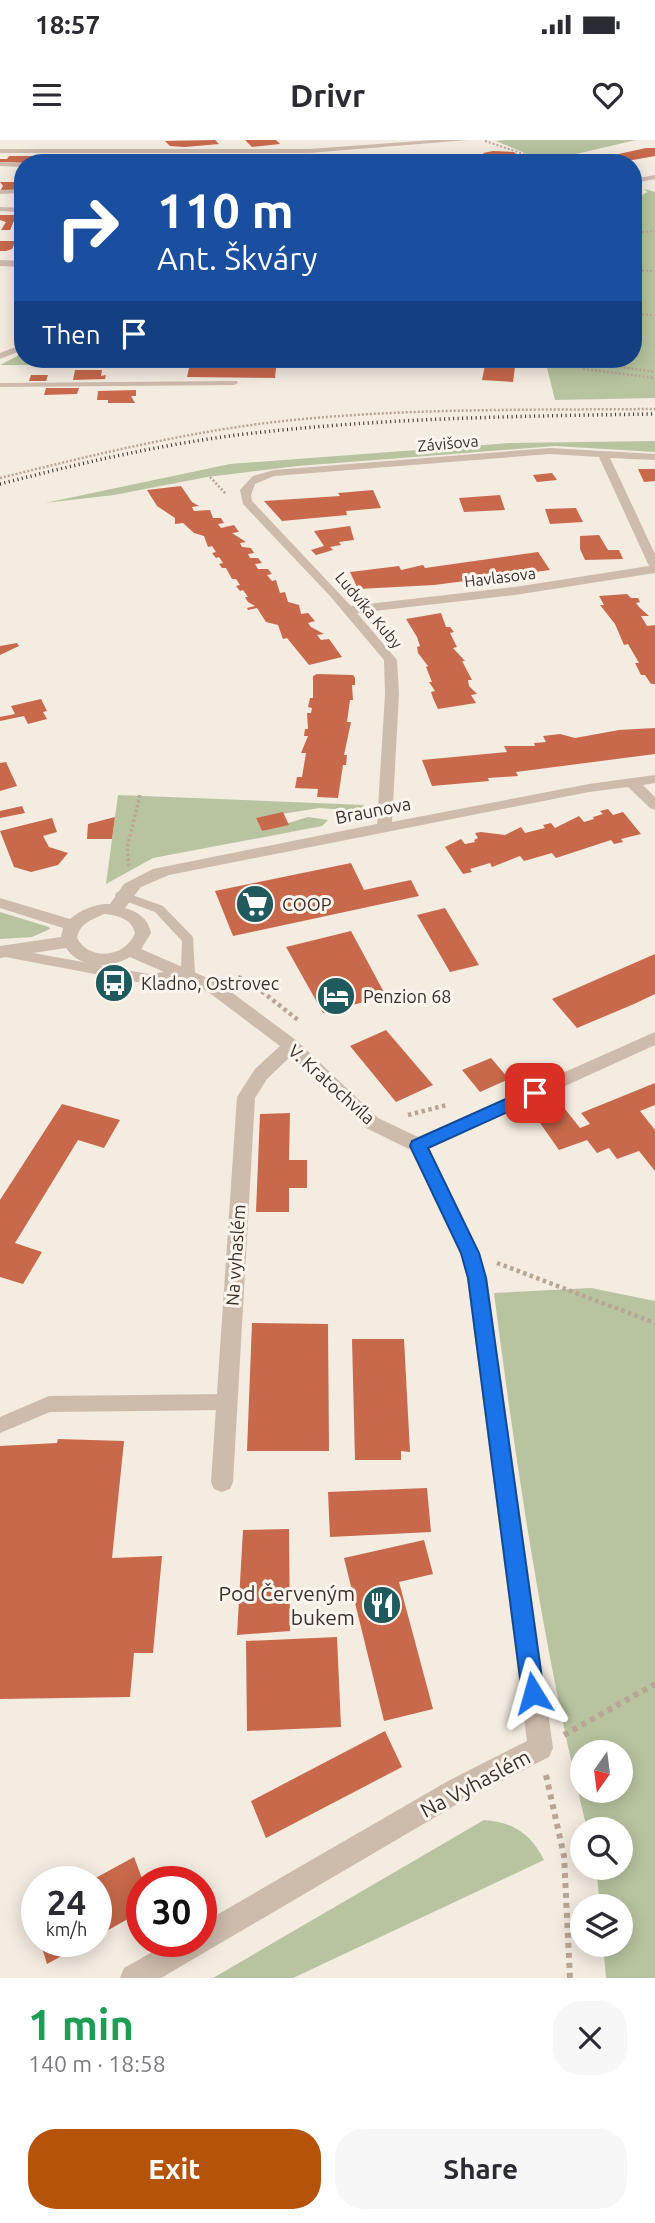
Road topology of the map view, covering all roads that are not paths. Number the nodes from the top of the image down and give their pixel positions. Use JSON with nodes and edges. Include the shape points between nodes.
{"nodes":[{"id":1,"x":464,"y":140,"type":"edge"},
{"id":2,"x":113,"y":141,"type":"edge"},
{"id":3,"x":0,"y":151,"type":"edge"},
{"id":4,"x":79,"y":151,"type":"junction"},
{"id":5,"x":642,"y":185,"type":"edge"},
{"id":6,"x":646,"y":187,"type":"dead end"},
{"id":7,"x":234,"y":383,"type":"dead end"},
{"id":8,"x":0,"y":385,"type":"edge"},
{"id":9,"x":603,"y":455,"type":"junction"},
{"id":10,"x":655,"y":457,"type":"edge"},
{"id":11,"x":246,"y":486,"type":"joint"},
{"id":12,"x":655,"y":568,"type":"edge"},
{"id":13,"x":348,"y":610,"type":"junction"},
{"id":14,"x":655,"y":779,"type":"edge"},
{"id":15,"x":631,"y":782,"type":"junction"},
{"id":16,"x":655,"y":805,"type":"edge"},
{"id":17,"x":384,"y":828,"type":"junction"},
{"id":18,"x":118,"y":902,"type":"junction"},
{"id":19,"x":0,"y":903,"type":"edge"},
{"id":20,"x":71,"y":925,"type":"junction"},
{"id":21,"x":68,"y":942,"type":"junction"},
{"id":22,"x":130,"y":951,"type":"junction"},
{"id":23,"x":0,"y":952,"type":"edge"},
{"id":24,"x":188,"y":974,"type":"junction"},
{"id":25,"x":655,"y":1038,"type":"edge"},
{"id":26,"x":291,"y":1046,"type":"junction"},
{"id":27,"x":418,"y":1146,"type":"junction"},
{"id":28,"x":226,"y":1402,"type":"junction"},
{"id":29,"x":0,"y":1425,"type":"edge"},
{"id":30,"x":222,"y":1482,"type":"dead end"},
{"id":31,"x":217,"y":1930,"type":"edge"},
{"id":32,"x":170,"y":1957,"type":"edge"},
{"id":33,"x":134,"y":1978,"type":"edge"}],
"edges":[{"from":1,"to":4,"type":"street","via":[[309,151]]},
{"from":2,"to":4,"type":"street"},
{"from":3,"to":4,"type":"street"},
{"from":5,"to":6,"type":"lane"},
{"from":7,"to":8,"type":"lane"},
{"from":9,"to":10,"type":"street","name":"Závišova"},
{"from":9,"to":11,"type":"street","name":"Závišova","via":[[541,451],[297,471],[264,475]]},
{"from":9,"to":12,"type":"street"},
{"from":11,"to":13,"type":"street","name":"Ludvíka Kuby","via":[[247,502]]},
{"from":12,"to":13,"type":"street","name":"Havlasova","via":[[526,590]]},
{"from":13,"to":17,"type":"street","name":"Ludvíka Kuby","via":[[384,649],[392,665]]},
{"from":14,"to":15,"type":"street","name":"Braunova"},
{"from":15,"to":16,"type":"street"},
{"from":15,"to":17,"type":"street","name":"Braunova"},
{"from":17,"to":18,"type":"street","name":"Braunova","via":[[167,870],[140,880]]},
{"from":18,"to":20,"type":"street"},
{"from":18,"to":22,"type":"street","via":[[139,921],[142,931]]},
{"from":18,"to":24,"type":"lane","via":[[159,909],[188,940]]},
{"from":19,"to":20,"type":"street"},
{"from":20,"to":21,"type":"street"},
{"from":21,"to":22,"type":"street","via":[[75,951],[101,960]]},
{"from":21,"to":23,"type":"street"},
{"from":22,"to":24,"type":"street","name":"V. Kratochvíla"},
{"from":23,"to":24,"type":"lane","via":[[148,979]]},
{"from":24,"to":26,"type":"street","name":"V. Kratochvíla"},
{"from":25,"to":27,"type":"street"},
{"from":26,"to":27,"type":"street","name":"V. Kratochvíla","via":[[372,1123]]},
{"from":26,"to":28,"type":"street","name":"Na vyhaslém","via":[[261,1074],[246,1097]]},
{"from":27,"to":31,"type":"street","name":"Na Vyhaslém","via":[[470,1253],[477,1278],[540,1748],[457,1790]]},
{"from":28,"to":29,"type":"lane","via":[[49,1404]]},
{"from":28,"to":30,"type":"street","name":"Na vyhaslém"},
{"from":32,"to":33,"type":"street","name":"Na Vyhaslém"}]}
